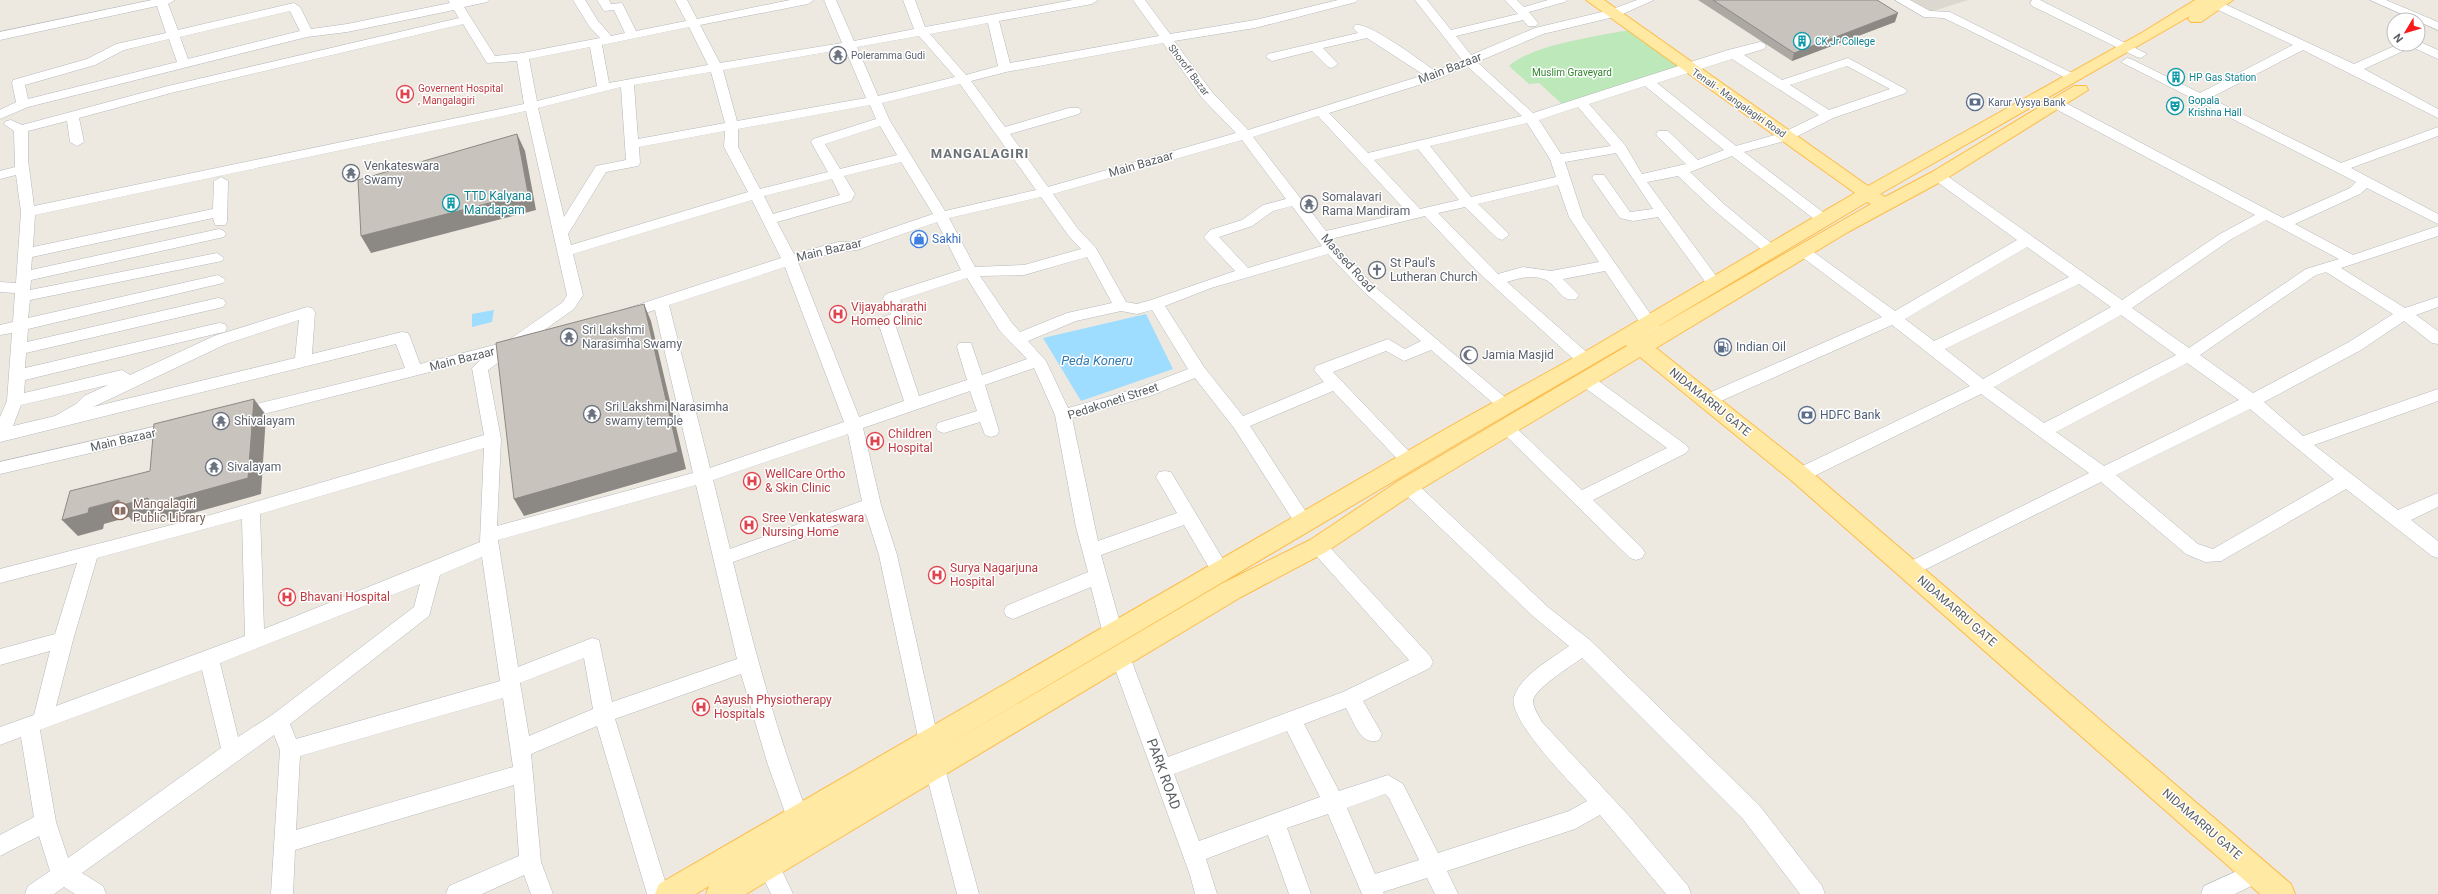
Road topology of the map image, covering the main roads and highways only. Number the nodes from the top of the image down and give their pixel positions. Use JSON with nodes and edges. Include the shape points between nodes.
{"nodes":[{"id":1,"x":1594,"y":0,"type":"edge"},
{"id":2,"x":2216,"y":2,"type":"edge"},
{"id":3,"x":2131,"y":55,"type":"junction"},
{"id":4,"x":1876,"y":200,"type":"junction"},
{"id":5,"x":1644,"y":336,"type":"junction"},
{"id":6,"x":1586,"y":370,"type":"junction"},
{"id":7,"x":1117,"y":645,"type":"junction"},
{"id":8,"x":669,"y":894,"type":"edge"},
{"id":9,"x":719,"y":894,"type":"edge"},
{"id":10,"x":2282,"y":894,"type":"edge"}],
"edges":[{"from":1,"to":4,"type":"main road","name":"Tenali - Mangalagiri Road"},
{"from":2,"to":3,"type":"main road"},
{"from":3,"to":4,"type":"main road","via":[[2074,77]]},
{"from":3,"to":4,"type":"main road","via":[[2058,104],[1938,176]]},
{"from":4,"to":5,"type":"main road","via":[[1802,252]]},
{"from":4,"to":5,"type":"main road","via":[[1823,219],[1714,284]]},
{"from":5,"to":6,"type":"main road"},
{"from":5,"to":10,"type":"main road","name":"NIDAMARRU GATE","via":[[1708,400],[1910,570]]},
{"from":6,"to":7,"type":"main road","via":[[1506,405],[1221,571]]},
{"from":6,"to":7,"type":"main road","via":[[1506,428],[1408,486],[1318,546]]},
{"from":7,"to":8,"type":"main road","via":[[930,741]]},
{"from":7,"to":9,"type":"main road","via":[[934,765]]}]}
